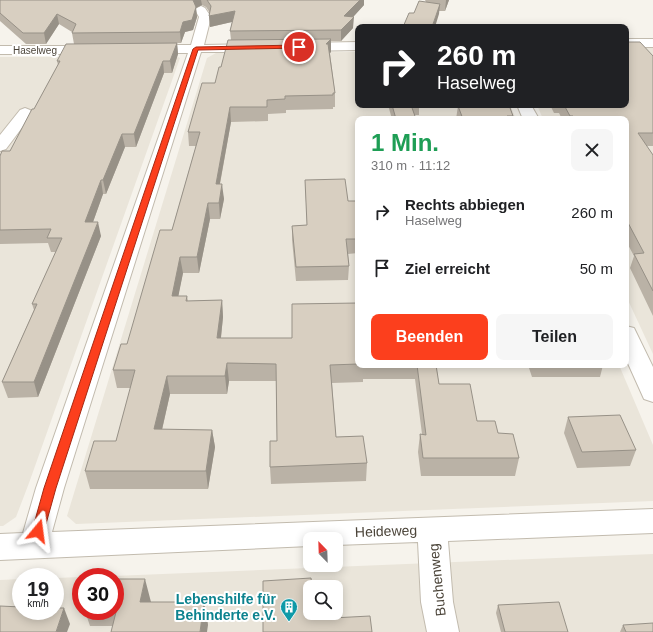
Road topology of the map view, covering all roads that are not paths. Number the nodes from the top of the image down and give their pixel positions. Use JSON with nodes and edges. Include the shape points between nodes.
{"nodes":[{"id":1,"x":202,"y":10,"type":"dead end"},
{"id":2,"x":629,"y":43,"type":"edge"},
{"id":3,"x":653,"y":43,"type":"edge"},
{"id":4,"x":355,"y":46,"type":"edge"},
{"id":5,"x":289,"y":47,"type":"edge"},
{"id":6,"x":266,"y":48,"type":"edge"},
{"id":7,"x":134,"y":49,"type":"edge"},
{"id":8,"x":196,"y":49,"type":"junction"},
{"id":9,"x":0,"y":50,"type":"edge"},
{"id":10,"x":103,"y":50,"type":"edge"},
{"id":11,"x":25,"y":113,"type":"dead end"},
{"id":12,"x":0,"y":146,"type":"edge"},
{"id":13,"x":629,"y":340,"type":"edge"},
{"id":14,"x":653,"y":393,"type":"edge"},
{"id":15,"x":653,"y":521,"type":"edge"},
{"id":16,"x":432,"y":529,"type":"junction"},
{"id":17,"x":34,"y":545,"type":"junction"},
{"id":18,"x":0,"y":547,"type":"edge"},
{"id":19,"x":443,"y":632,"type":"edge"}],
"edges":[{"from":1,"to":8,"type":"street","via":[[205,17]]},
{"from":2,"to":3,"type":"street"},
{"from":4,"to":5,"type":"street"},
{"from":6,"to":8,"type":"street"},
{"from":7,"to":8,"type":"street"},
{"from":8,"to":17,"type":"street","via":[[52,481]]},
{"from":9,"to":10,"type":"street","name":"Haselweg"},
{"from":11,"to":12,"type":"street"},
{"from":13,"to":14,"type":"street"},
{"from":15,"to":16,"type":"street","name":"Heideweg"},
{"from":16,"to":17,"type":"street","name":"Heideweg"},
{"from":16,"to":19,"type":"street","name":"Buchenweg","via":[[437,602]]},
{"from":17,"to":18,"type":"street","name":"Heideweg"}]}
